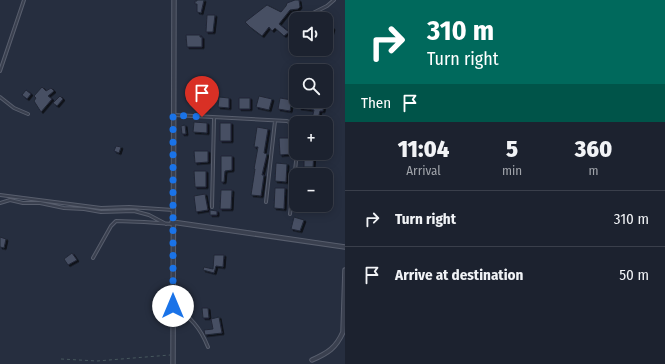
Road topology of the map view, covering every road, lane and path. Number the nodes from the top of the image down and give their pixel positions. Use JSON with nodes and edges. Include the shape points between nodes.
{"nodes":[{"id":1,"x":24,"y":0,"type":"edge"},
{"id":2,"x":174,"y":0,"type":"edge"},
{"id":3,"x":334,"y":0,"type":"edge"},
{"id":4,"x":315,"y":12,"type":"edge"},
{"id":5,"x":0,"y":71,"type":"edge"},
{"id":6,"x":0,"y":97,"type":"edge"},
{"id":7,"x":28,"y":114,"type":"dead end"},
{"id":8,"x":173,"y":115,"type":"junction"},
{"id":9,"x":214,"y":118,"type":"junction"},
{"id":10,"x":275,"y":121,"type":"junction"},
{"id":11,"x":289,"y":122,"type":"edge"},
{"id":12,"x":296,"y":160,"type":"edge"},
{"id":13,"x":0,"y":195,"type":"edge"},
{"id":14,"x":266,"y":202,"type":"dead end"},
{"id":15,"x":0,"y":203,"type":"edge"},
{"id":16,"x":212,"y":206,"type":"dead end"},
{"id":17,"x":173,"y":210,"type":"junction"},
{"id":18,"x":290,"y":214,"type":"dead end"},
{"id":19,"x":173,"y":223,"type":"junction"},
{"id":20,"x":166,"y":224,"type":"junction"},
{"id":21,"x":345,"y":247,"type":"edge"},
{"id":22,"x":93,"y":258,"type":"dead end"},
{"id":23,"x":345,"y":270,"type":"edge"},
{"id":24,"x":173,"y":306,"type":"junction"},
{"id":25,"x":208,"y":347,"type":"dead end"},
{"id":26,"x":173,"y":354,"type":"junction"},
{"id":27,"x":61,"y":359,"type":"dead end"},
{"id":28,"x":312,"y":360,"type":"dead end"},
{"id":29,"x":173,"y":364,"type":"edge"}],
"edges":[{"from":1,"to":5,"type":"lane"},
{"from":2,"to":8,"type":"street"},
{"from":3,"to":4,"type":"lane"},
{"from":6,"to":7,"type":"lane","via":[[14,108]]},
{"from":8,"to":9,"type":"lane"},
{"from":8,"to":17,"type":"street"},
{"from":9,"to":10,"type":"lane"},
{"from":9,"to":16,"type":"lane"},
{"from":10,"to":11,"type":"lane"},
{"from":10,"to":14,"type":"lane"},
{"from":12,"to":18,"type":"lane"},
{"from":13,"to":17,"type":"lane","via":[[102,208]]},
{"from":15,"to":20,"type":"lane","via":[[10,200],[101,212],[134,211],[149,214]]},
{"from":17,"to":19,"type":"street"},
{"from":19,"to":20,"type":"lane"},
{"from":19,"to":21,"type":"street"},
{"from":19,"to":24,"type":"street"},
{"from":20,"to":22,"type":"lane","via":[[116,221]]},
{"from":23,"to":28,"type":"street","via":[[344,332],[328,353]]},
{"from":24,"to":25,"type":"lane","via":[[192,320],[201,331]]},
{"from":24,"to":26,"type":"street"},
{"from":26,"to":27,"type":"path","via":[[97,361]]},
{"from":26,"to":29,"type":"street"}]}
